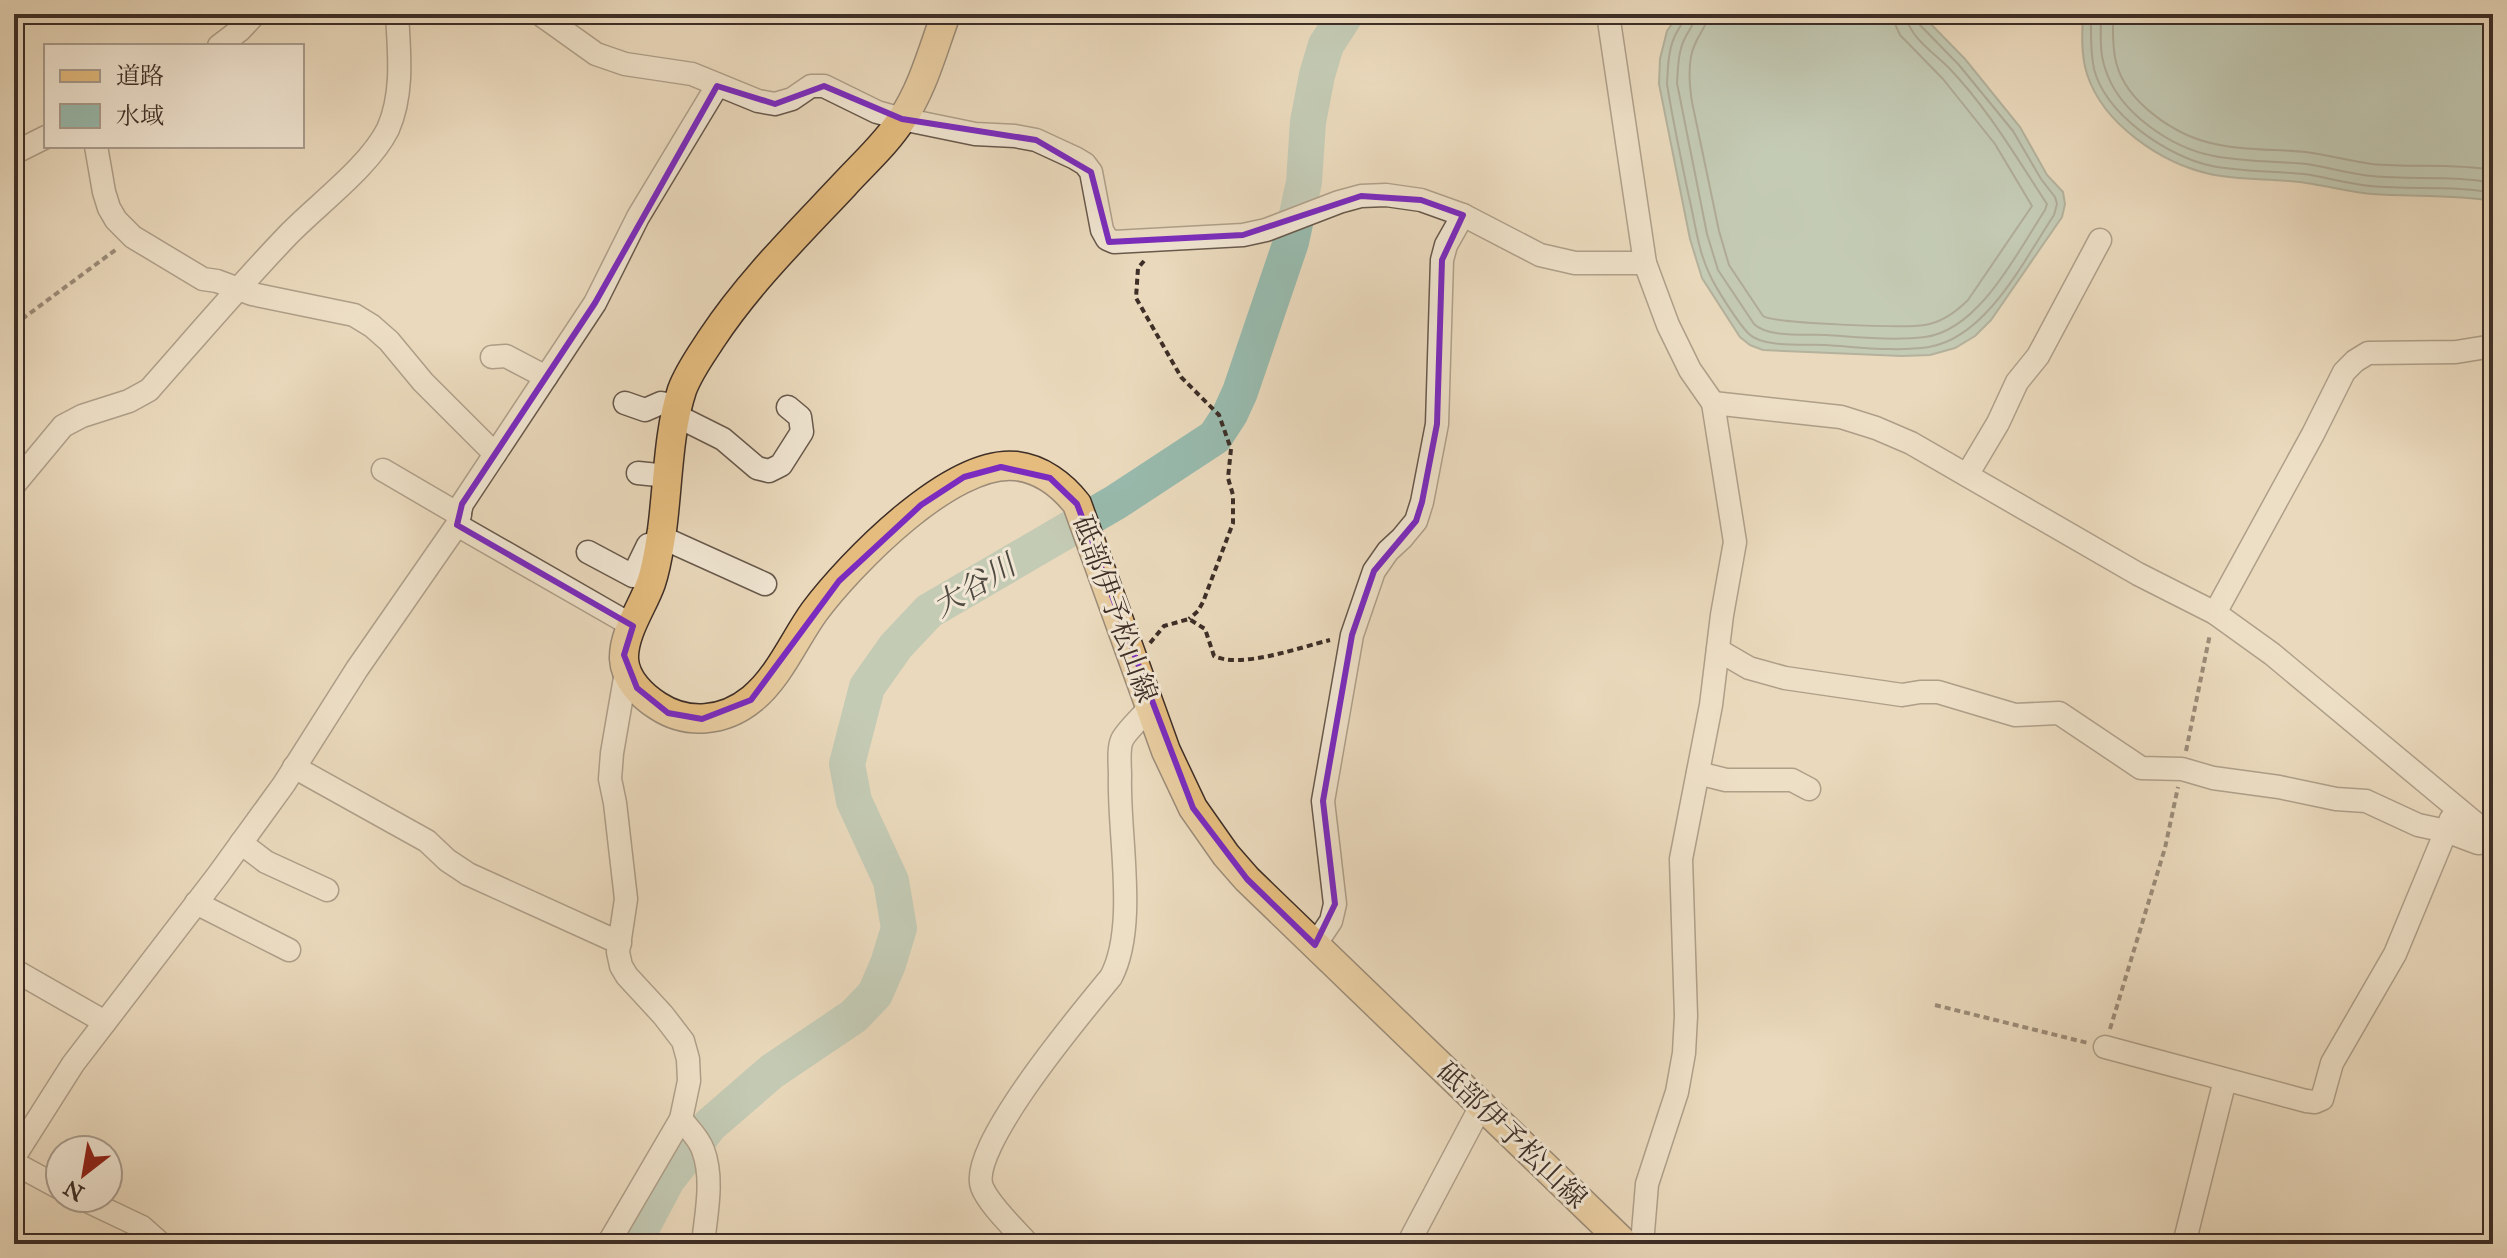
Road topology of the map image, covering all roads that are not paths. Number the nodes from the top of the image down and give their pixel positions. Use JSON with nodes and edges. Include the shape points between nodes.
{"nodes":[{"id":1,"x":255,"y":14,"type":"edge"},
{"id":2,"x":397,"y":14,"type":"edge"},
{"id":3,"x":540,"y":14,"type":"edge"},
{"id":4,"x":946,"y":14,"type":"edge"},
{"id":5,"x":1608,"y":14,"type":"edge"},
{"id":6,"x":222,"y":44,"type":"edge"},
{"id":7,"x":717,"y":86,"type":"junction"},
{"id":8,"x":902,"y":119,"type":"junction"},
{"id":9,"x":44,"y":138,"type":"edge"},
{"id":10,"x":96,"y":148,"type":"edge"},
{"id":11,"x":14,"y":153,"type":"edge"},
{"id":12,"x":1463,"y":215,"type":"junction"},
{"id":13,"x":2100,"y":240,"type":"dead end"},
{"id":14,"x":1645,"y":263,"type":"junction"},
{"id":15,"x":239,"y":290,"type":"junction"},
{"id":16,"x":2493,"y":346,"type":"edge"},
{"id":17,"x":492,"y":357,"type":"dead end"},
{"id":18,"x":546,"y":377,"type":"junction"},
{"id":19,"x":625,"y":403,"type":"dead end"},
{"id":20,"x":1713,"y":403,"type":"junction"},
{"id":21,"x":788,"y":407,"type":"dead end"},
{"id":22,"x":678,"y":411,"type":"junction"},
{"id":23,"x":495,"y":454,"type":"junction"},
{"id":24,"x":383,"y":470,"type":"dead end"},
{"id":25,"x":638,"y":473,"type":"dead end"},
{"id":26,"x":1967,"y":475,"type":"junction"},
{"id":27,"x":668,"y":476,"type":"junction"},
{"id":28,"x":14,"y":485,"type":"edge"},
{"id":29,"x":458,"y":520,"type":"junction"},
{"id":30,"x":660,"y":542,"type":"junction"},
{"id":31,"x":588,"y":552,"type":"dead end"},
{"id":32,"x":765,"y":584,"type":"dead end"},
{"id":33,"x":2215,"y":613,"type":"junction"},
{"id":34,"x":633,"y":626,"type":"junction"},
{"id":35,"x":1718,"y":650,"type":"junction"},
{"id":36,"x":626,"y":672,"type":"junction"},
{"id":37,"x":1150,"y":707,"type":"junction"},
{"id":38,"x":294,"y":767,"type":"junction"},
{"id":39,"x":1698,"y":773,"type":"junction"},
{"id":40,"x":1809,"y":789,"type":"dead end"},
{"id":41,"x":2456,"y":807,"type":"junction"},
{"id":42,"x":2446,"y":831,"type":"junction"},
{"id":43,"x":2493,"y":840,"type":"edge"},
{"id":44,"x":241,"y":843,"type":"junction"},
{"id":45,"x":327,"y":890,"type":"dead end"},
{"id":46,"x":196,"y":903,"type":"junction"},
{"id":47,"x":620,"y":943,"type":"junction"},
{"id":48,"x":1315,"y":945,"type":"junction"},
{"id":49,"x":289,"y":950,"type":"dead end"},
{"id":50,"x":14,"y":970,"type":"edge"},
{"id":51,"x":105,"y":1022,"type":"junction"},
{"id":52,"x":2105,"y":1047,"type":"road end"},
{"id":53,"x":2225,"y":1080,"type":"junction"},
{"id":54,"x":1481,"y":1106,"type":"junction"},
{"id":55,"x":691,"y":1132,"type":"junction"},
{"id":56,"x":14,"y":1160,"type":"edge"},
{"id":57,"x":44,"y":1178,"type":"edge"},
{"id":58,"x":115,"y":1214,"type":"edge"},
{"id":59,"x":161,"y":1244,"type":"edge"},
{"id":60,"x":608,"y":1244,"type":"edge"},
{"id":61,"x":703,"y":1244,"type":"edge"},
{"id":62,"x":1028,"y":1244,"type":"edge"},
{"id":63,"x":1408,"y":1244,"type":"edge"},
{"id":64,"x":1625,"y":1244,"type":"edge"},
{"id":65,"x":1642,"y":1244,"type":"edge"},
{"id":66,"x":2184,"y":1244,"type":"edge"}],
"edges":[{"from":1,"to":6,"type":"street"},
{"from":2,"to":15,"type":"street","via":[[399,72],[388,129],[372,153]]},
{"from":3,"to":7,"type":"street","via":[[596,54],[692,74]]},
{"from":4,"to":8,"type":"main road"},
{"from":5,"to":14,"type":"street"},
{"from":7,"to":8,"type":"street","via":[[775,104],[811,86],[824,86]]},
{"from":7,"to":18,"type":"street","via":[[638,217],[595,303]]},
{"from":8,"to":12,"type":"street","via":[[1036,140],[1075,158],[1091,172],[1107,239],[1123,243],[1243,235],[1361,196],[1421,200]]},
{"from":8,"to":22,"type":"main road","via":[[745,292],[693,368]]},
{"from":9,"to":11,"type":"street"},
{"from":10,"to":15,"type":"street","via":[[109,208],[123,229],[203,279]]},
{"from":12,"to":14,"type":"street","via":[[1540,255],[1575,263]]},
{"from":12,"to":48,"type":"street","via":[[1442,260],[1437,424],[1422,502],[1416,521],[1374,571],[1352,635],[1323,801],[1335,904]]},
{"from":13,"to":26,"type":"street"},
{"from":14,"to":20,"type":"street","via":[[1684,359]]},
{"from":15,"to":23,"type":"street","via":[[354,315],[372,326]]},
{"from":15,"to":28,"type":"street","via":[[149,390],[63,426]]},
{"from":16,"to":33,"type":"street","via":[[2368,353],[2355,361],[2344,372]]},
{"from":17,"to":18,"type":"street","via":[[506,356]]},
{"from":18,"to":23,"type":"street"},
{"from":19,"to":22,"type":"street","via":[[645,410],[661,403]]},
{"from":20,"to":26,"type":"street","via":[[1841,417],[1911,443]]},
{"from":20,"to":35,"type":"street","via":[[1735,542]]},
{"from":21,"to":22,"type":"street","via":[[800,417],[802,432],[781,465],[769,471],[757,468]]},
{"from":22,"to":27,"type":"main road"},
{"from":23,"to":29,"type":"street","via":[[462,504]]},
{"from":24,"to":29,"type":"street"},
{"from":25,"to":27,"type":"street"},
{"from":26,"to":33,"type":"street"},
{"from":27,"to":30,"type":"main road"},
{"from":29,"to":34,"type":"street"},
{"from":29,"to":38,"type":"street"},
{"from":30,"to":31,"type":"street","via":[[648,545],[633,576]]},
{"from":30,"to":32,"type":"street"},
{"from":30,"to":34,"type":"main road","via":[[652,582]]},
{"from":33,"to":41,"type":"street"},
{"from":34,"to":36,"type":"main road","via":[[624,655]]},
{"from":35,"to":39,"type":"street"},
{"from":35,"to":42,"type":"street","via":[[1749,668],[1785,678],[1902,695],[1938,692],[2015,715],[2059,713],[2141,768],[2182,769],[2366,801],[2418,825]]},
{"from":36,"to":37,"type":"main road","name":"砥部伊予松山線","via":[[652,703],[686,719],[737,708],[766,685],[813,613],[872,545],[964,477],[1016,466],[1050,478],[1077,504]]},
{"from":36,"to":47,"type":"street","via":[[610,779],[626,899]]},
{"from":37,"to":48,"type":"main road","name":"砥部伊予松山線","via":[[1187,796],[1209,833],[1247,879]]},
{"from":37,"to":62,"type":"street","via":[[1121,740],[1125,884],[1117,965],[998,1130],[980,1178],[989,1199]]},
{"from":38,"to":44,"type":"street"},
{"from":38,"to":47,"type":"street","via":[[427,841],[468,874]]},
{"from":39,"to":40,"type":"street","via":[[1726,780],[1792,780]]},
{"from":39,"to":65,"type":"street","via":[[1681,859],[1684,1053],[1647,1184]]},
{"from":41,"to":42,"type":"street"},
{"from":41,"to":43,"type":"street"},
{"from":42,"to":43,"type":"street","via":[[2478,843]]},
{"from":42,"to":53,"type":"street","via":[[2395,954],[2332,1063],[2322,1099],[2306,1101]]},
{"from":44,"to":45,"type":"street","via":[[266,862]]},
{"from":44,"to":46,"type":"street"},
{"from":46,"to":49,"type":"street"},
{"from":46,"to":51,"type":"street"},
{"from":47,"to":55,"type":"street","via":[[627,976],[683,1041]]},
{"from":48,"to":54,"type":"main road","name":"砥部伊予松山線"},
{"from":50,"to":51,"type":"street"},
{"from":51,"to":56,"type":"street"},
{"from":52,"to":53,"type":"street"},
{"from":53,"to":66,"type":"street"},
{"from":54,"to":63,"type":"street"},
{"from":54,"to":64,"type":"main road","name":"砥部伊予松山線"},
{"from":55,"to":60,"type":"street"},
{"from":55,"to":61,"type":"street","via":[[708,1170]]},
{"from":56,"to":57,"type":"street"},
{"from":58,"to":59,"type":"street"}]}
